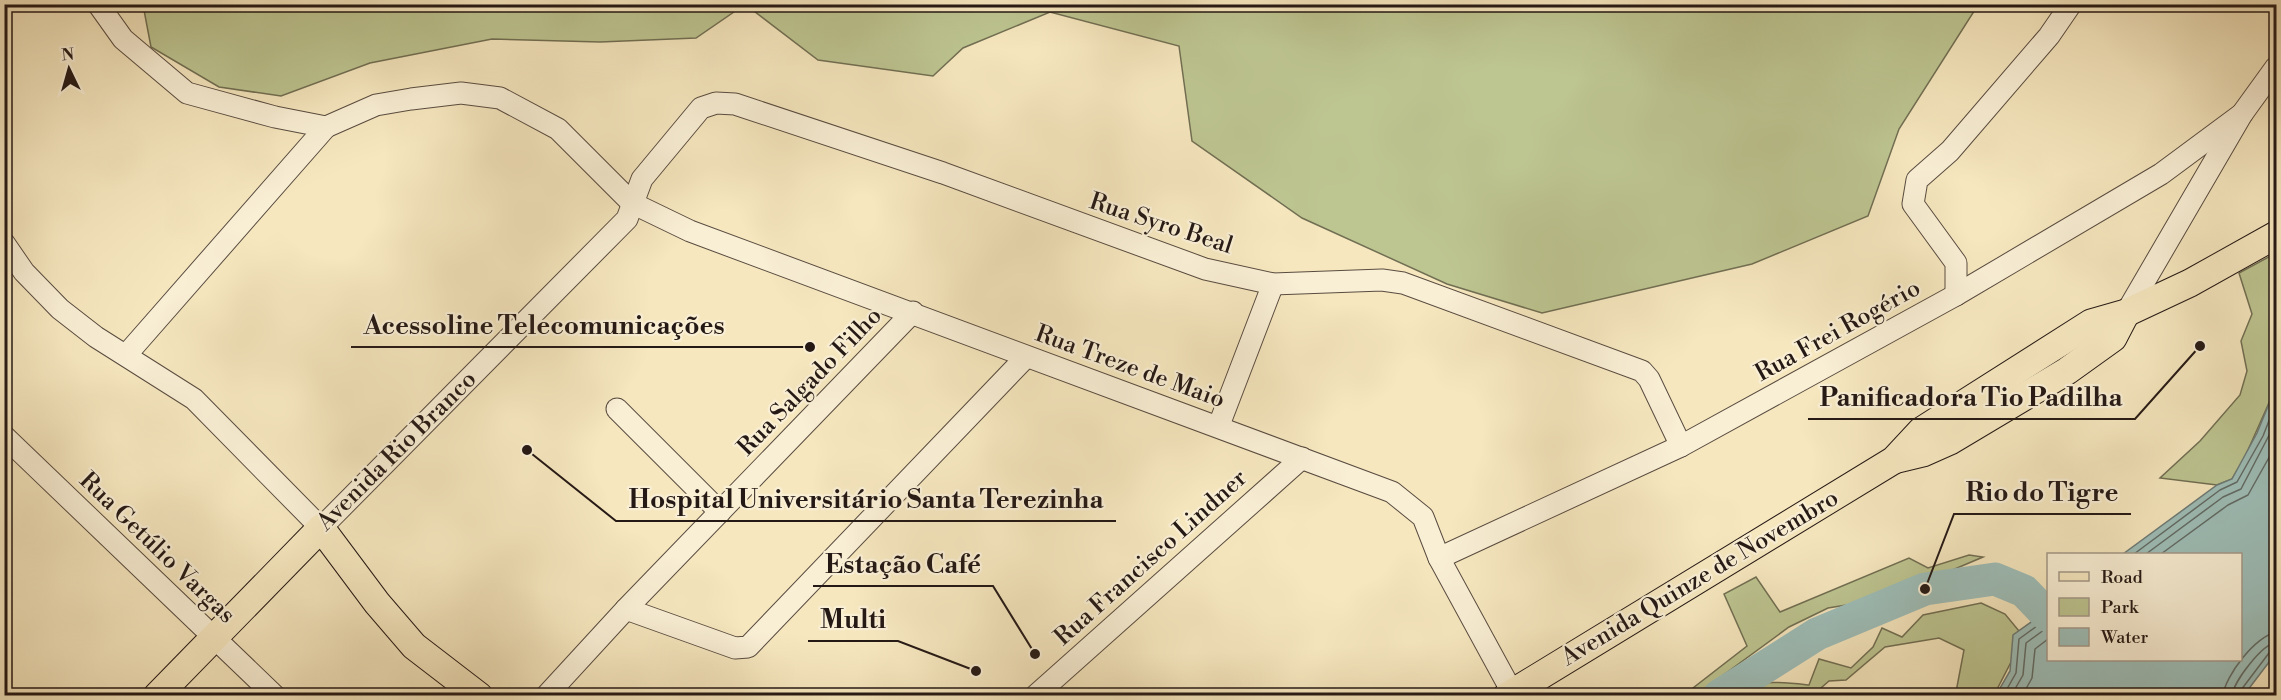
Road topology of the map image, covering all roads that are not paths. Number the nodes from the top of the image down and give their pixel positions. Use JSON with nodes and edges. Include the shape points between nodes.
{"nodes":[{"id":1,"x":98,"y":4,"type":"edge"},
{"id":2,"x":2071,"y":4,"type":"edge"},
{"id":3,"x":2277,"y":67,"type":"edge"},
{"id":4,"x":2242,"y":114,"type":"junction"},
{"id":5,"x":326,"y":127,"type":"junction"},
{"id":6,"x":632,"y":203,"type":"junction"},
{"id":7,"x":2277,"y":235,"type":"edge"},
{"id":8,"x":4,"y":243,"type":"edge"},
{"id":9,"x":1273,"y":284,"type":"junction"},
{"id":10,"x":1956,"y":295,"type":"junction"},
{"id":11,"x":913,"y":312,"type":"junction"},
{"id":12,"x":2126,"y":313,"type":"junction"},
{"id":13,"x":127,"y":354,"type":"junction"},
{"id":14,"x":2041,"y":356,"type":"junction"},
{"id":15,"x":1026,"y":357,"type":"junction"},
{"id":16,"x":2067,"y":371,"type":"junction"},
{"id":17,"x":1989,"y":388,"type":"junction"},
{"id":18,"x":617,"y":409,"type":"dead end"},
{"id":19,"x":1991,"y":415,"type":"junction"},
{"id":20,"x":1219,"y":425,"type":"junction"},
{"id":21,"x":4,"y":436,"type":"edge"},
{"id":22,"x":1681,"y":446,"type":"junction"},
{"id":23,"x":1302,"y":458,"type":"junction"},
{"id":24,"x":1894,"y":460,"type":"junction"},
{"id":25,"x":720,"y":512,"type":"junction"},
{"id":26,"x":321,"y":528,"type":"junction"},
{"id":27,"x":1439,"y":558,"type":"junction"},
{"id":28,"x":626,"y":609,"type":"junction"},
{"id":29,"x":212,"y":636,"type":"junction"},
{"id":30,"x":1510,"y":694,"type":"edge"},
{"id":31,"x":157,"y":696,"type":"edge"},
{"id":32,"x":275,"y":696,"type":"edge"},
{"id":33,"x":479,"y":696,"type":"edge"},
{"id":34,"x":546,"y":696,"type":"edge"},
{"id":35,"x":1035,"y":696,"type":"edge"}],
"edges":[{"from":1,"to":5,"type":"street","via":[[123,39],[187,93]]},
{"from":2,"to":10,"type":"street","via":[[2049,36],[1950,151],[1917,180],[1912,204],[1956,263]]},
{"from":3,"to":4,"type":"street","name":"Rua Frei Rogério"},
{"from":4,"to":10,"type":"street","name":"Rua Frei Rogério","via":[[2161,174]]},
{"from":4,"to":12,"type":"street","name":"Rua Frei Rogério"},
{"from":5,"to":6,"type":"street","name":"Rua Treze de Maio","via":[[376,105],[411,99],[460,93],[500,98],[558,129]]},
{"from":5,"to":13,"type":"street"},
{"from":6,"to":9,"type":"street","name":"Rua Syro Beal","via":[[642,179],[701,108],[716,103],[735,104],[943,173],[1205,269]]},
{"from":6,"to":11,"type":"street","name":"Rua Treze de Maio","via":[[690,231]]},
{"from":6,"to":26,"type":"street","name":"Avenida Rio Branco","via":[[627,219]]},
{"from":7,"to":12,"type":"main road","name":"Avenida Quinze de Novembro"},
{"from":8,"to":13,"type":"street","via":[[24,272],[60,309],[96,337]]},
{"from":9,"to":20,"type":"street"},
{"from":9,"to":22,"type":"street","name":"Rua Syro Beal","via":[[1358,280],[1403,283],[1642,371]]},
{"from":10,"to":22,"type":"street","name":"Rua Frei Rogério"},
{"from":11,"to":15,"type":"street","name":"Rua Treze de Maio"},
{"from":11,"to":25,"type":"street","name":"Rua Salgado Filho"},
{"from":12,"to":14,"type":"main road","name":"Avenida Quinze de Novembro","via":[[2091,323]]},
{"from":12,"to":16,"type":"main road","name":"Avenida Quinze de Novembro","via":[[2113,338]]},
{"from":13,"to":26,"type":"street","via":[[194,399]]},
{"from":14,"to":16,"type":"main road"},
{"from":14,"to":17,"type":"main road","name":"Avenida Quinze de Novembro"},
{"from":15,"to":20,"type":"street","name":"Rua Treze de Maio"},
{"from":15,"to":28,"type":"street","via":[[748,647],[735,648]]},
{"from":16,"to":19,"type":"main road","name":"Avenida Quinze de Novembro"},
{"from":17,"to":19,"type":"main road"},
{"from":17,"to":24,"type":"main road","name":"Avenida Quinze de Novembro","via":[[1920,430]]},
{"from":18,"to":25,"type":"street"},
{"from":19,"to":24,"type":"main road","name":"Avenida Quinze de Novembro","via":[[1923,453]]},
{"from":20,"to":23,"type":"street","name":"Rua Treze de Maio"},
{"from":21,"to":29,"type":"street","name":"Rua Getúlio Vargas"},
{"from":22,"to":27,"type":"street","name":"Rua Frei Rogério"},
{"from":23,"to":27,"type":"street","name":"Rua Treze de Maio","via":[[1392,492],[1410,505],[1422,517]]},
{"from":23,"to":35,"type":"street","name":"Rua Francisco Lindner"},
{"from":24,"to":30,"type":"main road","name":"Avenida Quinze de Novembro"},
{"from":25,"to":28,"type":"street","name":"Rua Salgado Filho"},
{"from":26,"to":29,"type":"main road","name":"Avenida Rio Branco"},
{"from":26,"to":33,"type":"main road","via":[[414,646]]},
{"from":27,"to":30,"type":"street","name":"Rua Treze de Maio"},
{"from":28,"to":34,"type":"street","name":"Rua Salgado Filho"},
{"from":29,"to":31,"type":"main road","name":"Avenida Rio Branco"},
{"from":29,"to":32,"type":"street","name":"Rua Getúlio Vargas"}]}
